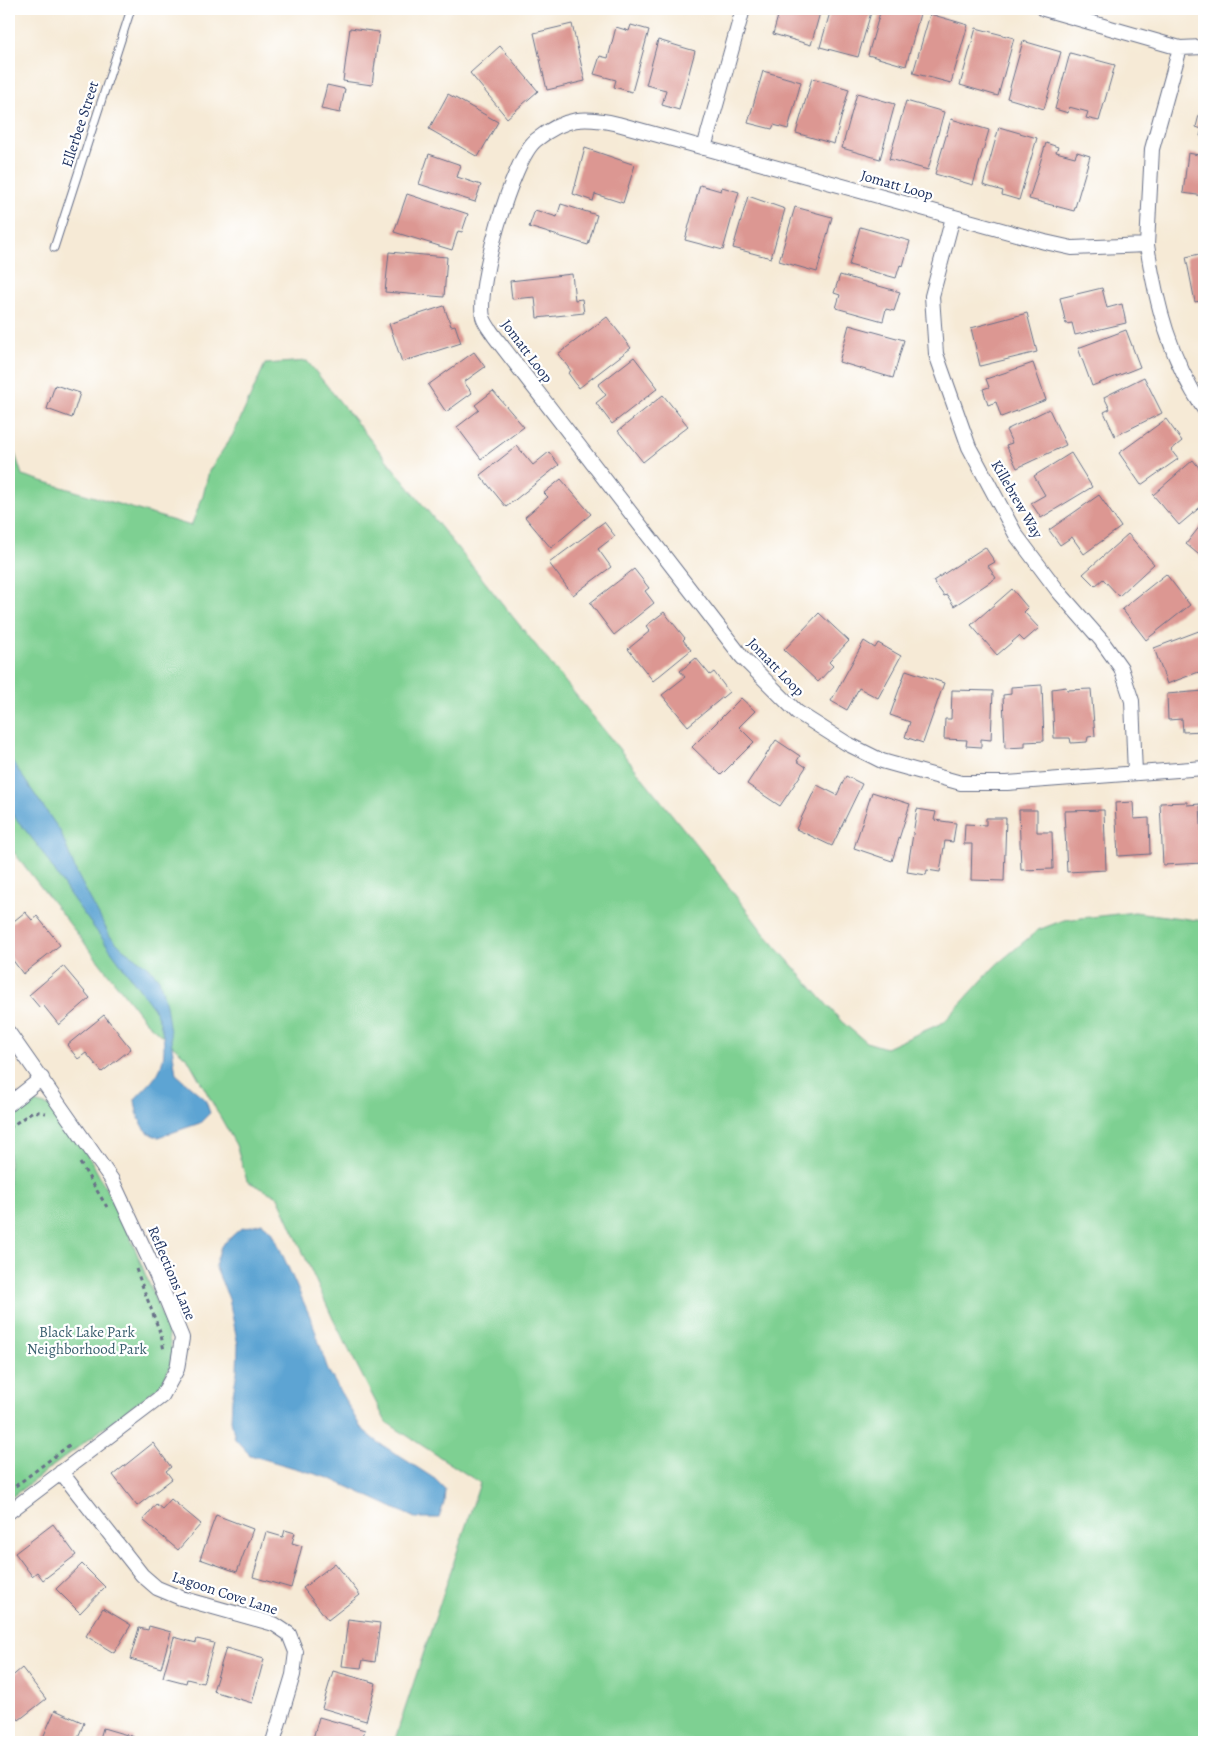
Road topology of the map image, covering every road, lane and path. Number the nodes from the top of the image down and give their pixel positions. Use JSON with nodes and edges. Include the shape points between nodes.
{"nodes":[{"id":1,"x":131,"y":9,"type":"edge"},
{"id":2,"x":743,"y":9,"type":"edge"},
{"id":3,"x":1044,"y":9,"type":"edge"},
{"id":4,"x":1204,"y":47,"type":"edge"},
{"id":5,"x":1180,"y":48,"type":"junction"},
{"id":6,"x":704,"y":148,"type":"junction"},
{"id":7,"x":953,"y":217,"type":"junction"},
{"id":8,"x":1147,"y":245,"type":"junction"},
{"id":9,"x":54,"y":248,"type":"dead end"},
{"id":10,"x":1204,"y":408,"type":"edge"},
{"id":11,"x":1204,"y":768,"type":"edge"},
{"id":12,"x":1135,"y":773,"type":"junction"},
{"id":13,"x":9,"y":1034,"type":"edge"},
{"id":14,"x":42,"y":1078,"type":"junction"},
{"id":15,"x":9,"y":1104,"type":"edge"},
{"id":16,"x":52,"y":1118,"type":"dead end"},
{"id":17,"x":9,"y":1128,"type":"edge"},
{"id":18,"x":76,"y":1157,"type":"dead end"},
{"id":19,"x":110,"y":1213,"type":"dead end"},
{"id":20,"x":134,"y":1264,"type":"dead end"},
{"id":21,"x":164,"y":1357,"type":"dead end"},
{"id":22,"x":78,"y":1438,"type":"dead end"},
{"id":23,"x":61,"y":1472,"type":"junction"},
{"id":24,"x":9,"y":1491,"type":"edge"},
{"id":25,"x":9,"y":1512,"type":"edge"},
{"id":26,"x":273,"y":1742,"type":"edge"}],
"edges":[{"from":1,"to":9,"type":"lane","name":"Ellerbee Street"},
{"from":2,"to":6,"type":"street"},
{"from":3,"to":5,"type":"street"},
{"from":4,"to":5,"type":"street"},
{"from":5,"to":8,"type":"street","via":[[1152,150]]},
{"from":6,"to":7,"type":"street","name":"Jomatt Loop"},
{"from":6,"to":12,"type":"street","name":"Jomatt Loop","via":[[595,119],[564,122],[535,141],[515,172],[484,277],[483,318],[495,337],[742,657],[778,695],[818,727],[882,761],[960,783],[1007,783]]},
{"from":7,"to":8,"type":"street","name":"Jomatt Loop","via":[[1072,248]]},
{"from":7,"to":12,"type":"street","name":"Killebrew Way","via":[[932,296],[936,354],[969,447],[1016,535],[1121,668],[1132,702]]},
{"from":8,"to":10,"type":"street","via":[[1160,312],[1173,351]]},
{"from":11,"to":12,"type":"street","name":"Jomatt Loop"},
{"from":13,"to":14,"type":"street","name":"Reflections Lane"},
{"from":14,"to":15,"type":"street"},
{"from":14,"to":23,"type":"street","name":"Reflections Lane","via":[[112,1180],[182,1338],[177,1369],[162,1396]]},
{"from":16,"to":17,"type":"path","via":[[44,1111],[33,1111]]},
{"from":18,"to":19,"type":"path"},
{"from":20,"to":21,"type":"path","via":[[161,1335]]},
{"from":22,"to":24,"type":"path"},
{"from":23,"to":25,"type":"street","name":"Reflections Lane"},
{"from":23,"to":26,"type":"street","name":"Lagoon Cove Lane","via":[[142,1575],[158,1588],[181,1598],[274,1624],[289,1634],[296,1652],[293,1675]]}]}
